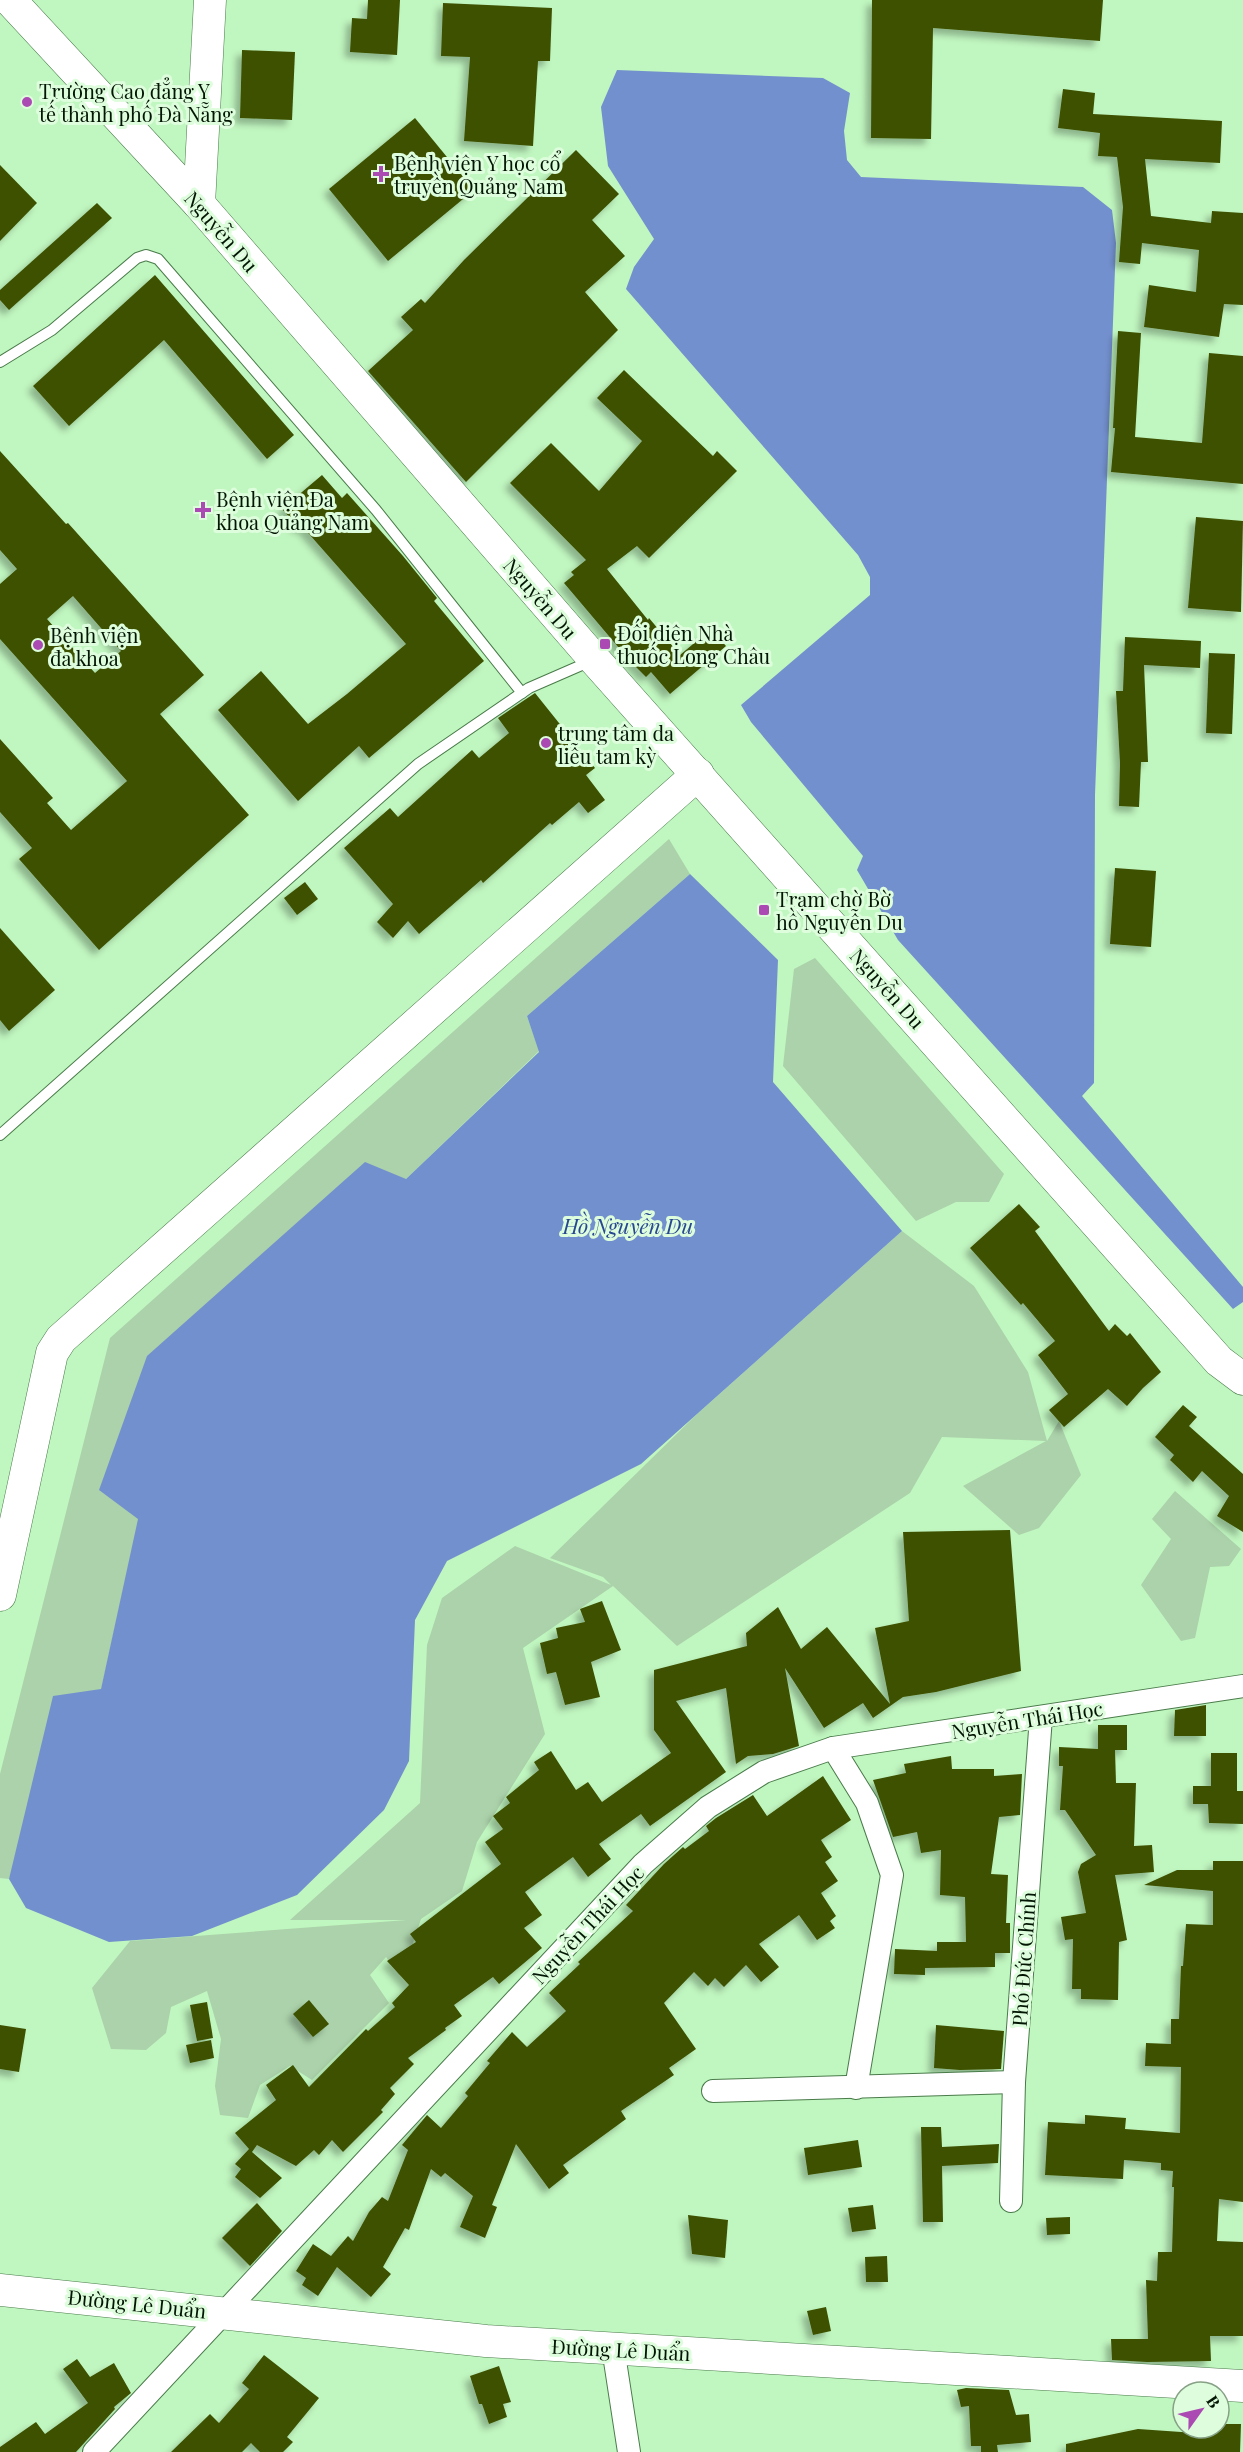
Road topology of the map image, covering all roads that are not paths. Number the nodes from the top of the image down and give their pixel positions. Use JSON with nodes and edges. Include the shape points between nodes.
{"nodes":[{"id":1,"x":10,"y":0,"type":"edge"},
{"id":2,"x":210,"y":0,"type":"edge"},
{"id":3,"x":199,"y":204,"type":"junction"},
{"id":4,"x":0,"y":362,"type":"edge"},
{"id":5,"x":594,"y":659,"type":"junction"},
{"id":6,"x":522,"y":693,"type":"junction"},
{"id":7,"x":698,"y":774,"type":"junction"},
{"id":8,"x":0,"y":1135,"type":"edge"},
{"id":9,"x":1243,"y":1379,"type":"edge"},
{"id":10,"x":0,"y":1594,"type":"edge"},
{"id":11,"x":1243,"y":1686,"type":"edge"},
{"id":12,"x":1041,"y":1717,"type":"junction"},
{"id":13,"x":833,"y":1748,"type":"junction"},
{"id":14,"x":1014,"y":2082,"type":"junction"},
{"id":15,"x":856,"y":2088,"type":"junction"},
{"id":16,"x":713,"y":2091,"type":"dead end"},
{"id":17,"x":1011,"y":2202,"type":"dead end"},
{"id":18,"x":0,"y":2290,"type":"edge"},
{"id":19,"x":224,"y":2312,"type":"junction"},
{"id":20,"x":613,"y":2348,"type":"junction"},
{"id":21,"x":1243,"y":2386,"type":"edge"},
{"id":22,"x":106,"y":2448,"type":"edge"},
{"id":23,"x":629,"y":2452,"type":"edge"}],
"edges":[{"from":1,"to":3,"type":"street","name":"Nguyễn Du"},
{"from":2,"to":3,"type":"street"},
{"from":3,"to":5,"type":"street","name":"Nguyễn Du"},
{"from":4,"to":6,"type":"lane","via":[[52,330],[137,258],[146,255],[158,259],[376,510]]},
{"from":5,"to":6,"type":"lane"},
{"from":5,"to":7,"type":"street","name":"Nguyễn Du"},
{"from":6,"to":8,"type":"lane","via":[[418,764]]},
{"from":7,"to":9,"type":"street","name":"Nguyễn Du","via":[[1219,1361]]},
{"from":7,"to":10,"type":"street","via":[[61,1339],[52,1353]]},
{"from":11,"to":12,"type":"street","name":"Nguyễn Thái Học"},
{"from":12,"to":13,"type":"street","name":"Nguyễn Thái Học"},
{"from":12,"to":14,"type":"street","name":"Phó Đức Chính"},
{"from":13,"to":15,"type":"street","via":[[867,1803],[892,1875]]},
{"from":13,"to":19,"type":"street","name":"Nguyễn Thái Học","via":[[764,1772],[708,1807],[643,1864]]},
{"from":14,"to":15,"type":"street"},
{"from":14,"to":17,"type":"street","name":"Phó Đức Chính"},
{"from":15,"to":16,"type":"street"},
{"from":18,"to":19,"type":"street","name":"Đường Lê Duẩn"},
{"from":19,"to":20,"type":"street","name":"Đường Lê Duẩn","via":[[486,2341]]},
{"from":19,"to":22,"type":"street","name":"Nguyễn Thái Học"},
{"from":20,"to":21,"type":"street","name":"Đường Lê Duẩn"},
{"from":20,"to":23,"type":"street"}]}
